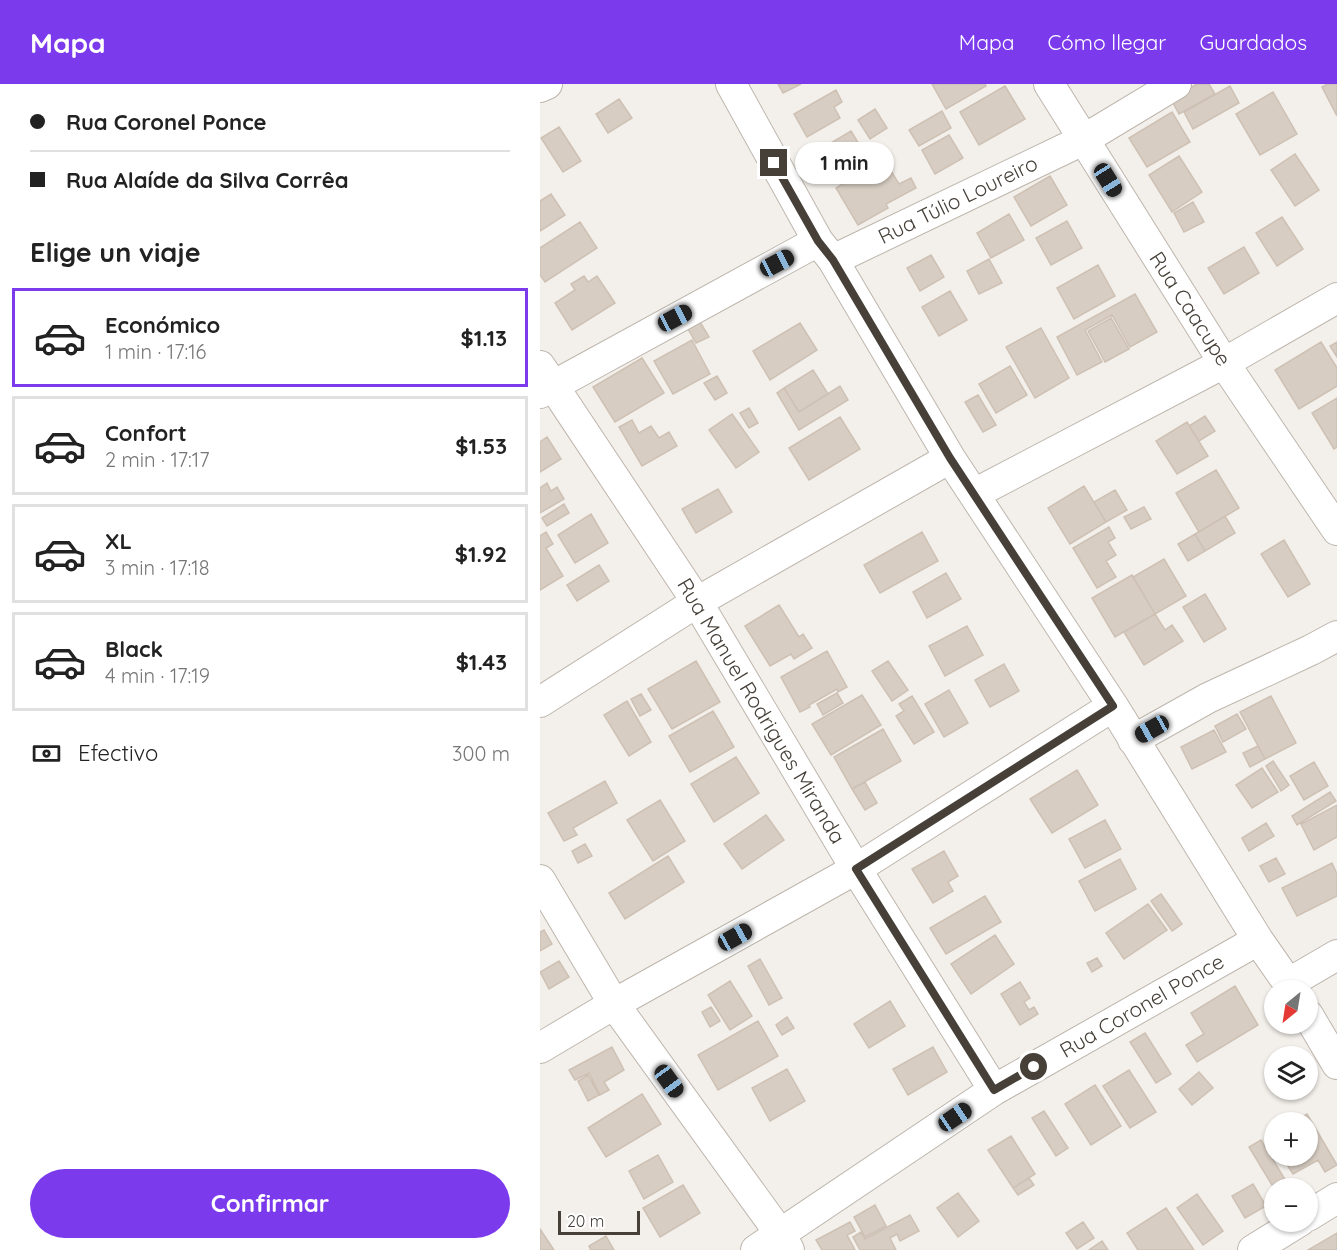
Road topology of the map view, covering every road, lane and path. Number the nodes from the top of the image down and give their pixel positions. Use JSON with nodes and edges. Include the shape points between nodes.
{"nodes":[{"id":1,"x":547,"y":84,"type":"edge"},
{"id":2,"x":731,"y":84,"type":"edge"},
{"id":3,"x":1049,"y":84,"type":"edge"},
{"id":4,"x":1176,"y":84,"type":"edge"},
{"id":5,"x":540,"y":87,"type":"edge"},
{"id":6,"x":1083,"y":140,"type":"junction"},
{"id":7,"x":825,"y":251,"type":"junction"},
{"id":8,"x":1337,"y":298,"type":"edge"},
{"id":9,"x":1224,"y":363,"type":"junction"},
{"id":10,"x":544,"y":381,"type":"edge"},
{"id":11,"x":950,"y":458,"type":"junction"},
{"id":12,"x":974,"y":494,"type":"junction"},
{"id":13,"x":1337,"y":530,"type":"edge"},
{"id":14,"x":697,"y":602,"type":"junction"},
{"id":15,"x":1337,"y":636,"type":"edge"},
{"id":16,"x":540,"y":702,"type":"edge"},
{"id":17,"x":1113,"y":706,"type":"junction"},
{"id":18,"x":1133,"y":740,"type":"junction"},
{"id":19,"x":856,"y":869,"type":"junction"},
{"id":20,"x":540,"y":880,"type":"edge"},
{"id":21,"x":1258,"y":940,"type":"junction"},
{"id":22,"x":1337,"y":956,"type":"edge"},
{"id":23,"x":1287,"y":980,"type":"edge"},
{"id":24,"x":1300,"y":980,"type":"edge"},
{"id":25,"x":614,"y":1004,"type":"junction"},
{"id":26,"x":1318,"y":1032,"type":"edge"},
{"id":27,"x":540,"y":1048,"type":"edge"},
{"id":28,"x":1337,"y":1064,"type":"edge"},
{"id":29,"x":994,"y":1090,"type":"junction"},
{"id":30,"x":1337,"y":1198,"type":"edge"},
{"id":31,"x":1318,"y":1210,"type":"edge"},
{"id":32,"x":1282,"y":1232,"type":"edge"},
{"id":33,"x":785,"y":1242,"type":"edge"},
{"id":34,"x":756,"y":1250,"type":"edge"},
{"id":35,"x":1253,"y":1250,"type":"edge"}],
"edges":[{"from":1,"to":5,"type":"street"},
{"from":2,"to":7,"type":"street"},
{"from":3,"to":6,"type":"street","name":"Rua Caacupe"},
{"from":4,"to":6,"type":"street","name":"Rua Túlio Loureiro"},
{"from":6,"to":7,"type":"street","name":"Rua Túlio Loureiro"},
{"from":6,"to":9,"type":"street","name":"Rua Caacupe"},
{"from":7,"to":10,"type":"street","name":"Rua Túlio Loureiro"},
{"from":7,"to":11,"type":"street"},
{"from":8,"to":9,"type":"street"},
{"from":9,"to":12,"type":"street"},
{"from":9,"to":13,"type":"street","name":"Rua Caacupe"},
{"from":10,"to":14,"type":"street","name":"Rua Manuel Rodrigues Miranda"},
{"from":11,"to":12,"type":"street"},
{"from":11,"to":14,"type":"street"},
{"from":12,"to":17,"type":"street"},
{"from":14,"to":16,"type":"street"},
{"from":14,"to":19,"type":"street","name":"Rua Manuel Rodrigues Miranda"},
{"from":15,"to":18,"type":"street","via":[[1208,698]]},
{"from":17,"to":18,"type":"street"},
{"from":17,"to":19,"type":"street"},
{"from":18,"to":21,"type":"street"},
{"from":19,"to":25,"type":"street"},
{"from":19,"to":29,"type":"street","name":"Rua Manuel Rodrigues Miranda"},
{"from":20,"to":25,"type":"street"},
{"from":21,"to":23,"type":"street"},
{"from":21,"to":29,"type":"street","name":"Rua Coronel Ponce"},
{"from":22,"to":24,"type":"street"},
{"from":25,"to":27,"type":"street"},
{"from":25,"to":33,"type":"street"},
{"from":26,"to":28,"type":"street"},
{"from":29,"to":33,"type":"street","name":"Rua Coronel Ponce"},
{"from":30,"to":31,"type":"street"},
{"from":32,"to":35,"type":"street"},
{"from":33,"to":34,"type":"street","name":"Rua Coronel Ponce"}]}
